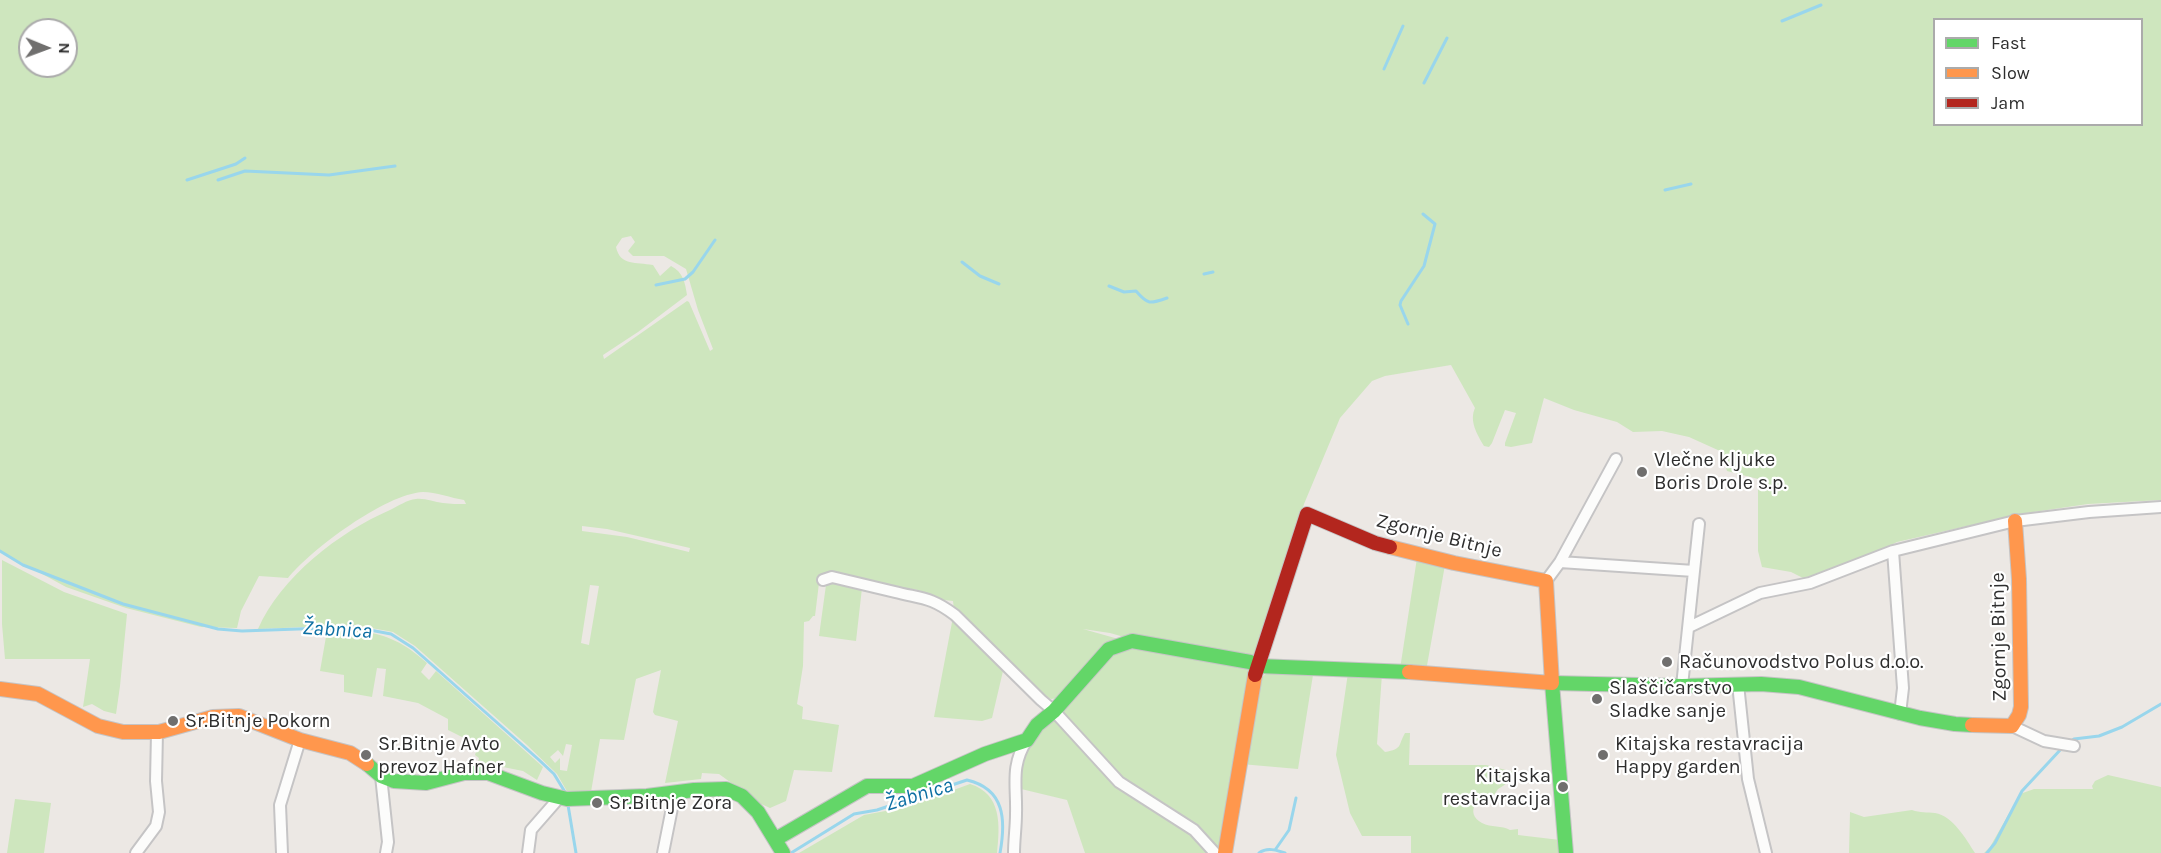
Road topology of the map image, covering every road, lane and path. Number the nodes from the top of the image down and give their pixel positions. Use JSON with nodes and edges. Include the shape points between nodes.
{"nodes":[{"id":1,"x":1616,"y":459,"type":"dead end"},
{"id":2,"x":2161,"y":507,"type":"edge"},
{"id":3,"x":2015,"y":521,"type":"junction"},
{"id":4,"x":1699,"y":524,"type":"dead end"},
{"id":5,"x":1893,"y":551,"type":"junction"},
{"id":6,"x":1560,"y":562,"type":"junction"},
{"id":7,"x":1694,"y":571,"type":"junction"},
{"id":8,"x":823,"y":580,"type":"dead end"},
{"id":9,"x":1546,"y":581,"type":"junction"},
{"id":10,"x":1689,"y":627,"type":"junction"},
{"id":11,"x":1258,"y":666,"type":"junction"},
{"id":12,"x":1552,"y":683,"type":"junction"},
{"id":13,"x":1738,"y":684,"type":"junction"},
{"id":14,"x":1682,"y":686,"type":"junction"},
{"id":15,"x":0,"y":689,"type":"edge"},
{"id":16,"x":1054,"y":711,"type":"junction"},
{"id":17,"x":1900,"y":714,"type":"junction"},
{"id":18,"x":2012,"y":726,"type":"junction"},
{"id":19,"x":158,"y":733,"type":"junction"},
{"id":20,"x":300,"y":740,"type":"junction"},
{"id":21,"x":1027,"y":740,"type":"junction"},
{"id":22,"x":2074,"y":746,"type":"dead end"},
{"id":23,"x":381,"y":776,"type":"junction"},
{"id":24,"x":671,"y":793,"type":"junction"},
{"id":25,"x":559,"y":798,"type":"junction"},
{"id":26,"x":780,"y":847,"type":"edge"},
{"id":27,"x":136,"y":853,"type":"edge"},
{"id":28,"x":282,"y":853,"type":"edge"},
{"id":29,"x":387,"y":853,"type":"edge"},
{"id":30,"x":528,"y":853,"type":"edge"},
{"id":31,"x":663,"y":853,"type":"edge"},
{"id":32,"x":1014,"y":853,"type":"edge"},
{"id":33,"x":1215,"y":853,"type":"edge"},
{"id":34,"x":1225,"y":853,"type":"edge"},
{"id":35,"x":1566,"y":853,"type":"edge"},
{"id":36,"x":1766,"y":853,"type":"edge"}],
"edges":[{"from":1,"to":6,"type":"street"},
{"from":2,"to":3,"type":"street"},
{"from":3,"to":5,"type":"street"},
{"from":3,"to":18,"type":"street","name":"Zgornje Bitnje","via":[[2021,707]]},
{"from":4,"to":7,"type":"street"},
{"from":5,"to":10,"type":"street","via":[[1810,583],[1760,593]]},
{"from":5,"to":17,"type":"street","via":[[1903,688]]},
{"from":6,"to":7,"type":"street"},
{"from":6,"to":9,"type":"street"},
{"from":7,"to":10,"type":"street"},
{"from":8,"to":16,"type":"street","via":[[831,577],[926,598],[941,605]]},
{"from":9,"to":11,"type":"street","name":"Zgornje Bitnje","via":[[1376,543],[1307,514]]},
{"from":9,"to":12,"type":"street"},
{"from":10,"to":14,"type":"street"},
{"from":11,"to":12,"type":"street","name":"Zgornje Bitnje","via":[[1452,674]]},
{"from":11,"to":16,"type":"street","name":"Zgornje Bitnje","via":[[1132,641],[1109,649]]},
{"from":11,"to":34,"type":"street","name":"Zgornje Bitnje"},
{"from":12,"to":14,"type":"street","name":"Zgornje Bitnje"},
{"from":12,"to":35,"type":"street"},
{"from":13,"to":14,"type":"street","name":"Zgornje Bitnje"},
{"from":13,"to":17,"type":"street","name":"Zgornje Bitnje","via":[[1807,688]]},
{"from":13,"to":36,"type":"street","via":[[1748,779]]},
{"from":15,"to":19,"type":"street","via":[[49,698],[77,716],[110,729]]},
{"from":16,"to":21,"type":"street","name":"Zgornje Bitnje"},
{"from":16,"to":33,"type":"street","via":[[1119,782],[1194,830]]},
{"from":17,"to":18,"type":"street","name":"Zgornje Bitnje","via":[[1955,724]]},
{"from":18,"to":22,"type":"street","via":[[2044,741]]},
{"from":19,"to":20,"type":"street","via":[[229,714]]},
{"from":19,"to":27,"type":"street","via":[[159,812],[156,826]]},
{"from":20,"to":23,"type":"street","via":[[350,753]]},
{"from":20,"to":28,"type":"street","via":[[280,805]]},
{"from":21,"to":26,"type":"street","via":[[913,786],[867,786]]},
{"from":21,"to":32,"type":"street","name":"Zgornje Bitnje","via":[[1015,767]]},
{"from":23,"to":25,"type":"street","via":[[426,783],[464,773],[488,772]]},
{"from":23,"to":29,"type":"street"},
{"from":24,"to":25,"type":"street"},
{"from":24,"to":26,"type":"street","via":[[712,789],[735,792],[758,812]]},
{"from":24,"to":31,"type":"street"},
{"from":25,"to":30,"type":"street","via":[[531,830]]}]}
